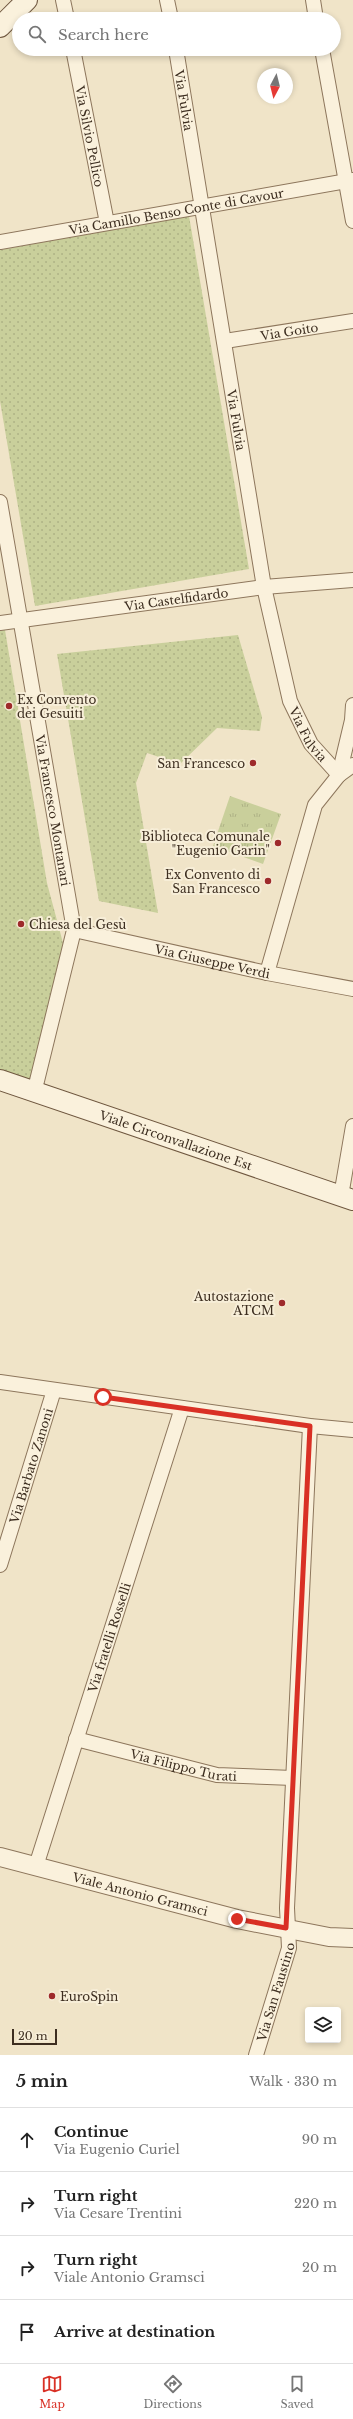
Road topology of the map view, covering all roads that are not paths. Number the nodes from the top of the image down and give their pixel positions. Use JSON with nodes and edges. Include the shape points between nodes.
{"nodes":[{"id":1,"x":27,"y":0,"type":"edge"},
{"id":2,"x":63,"y":0,"type":"edge"},
{"id":3,"x":168,"y":0,"type":"edge"},
{"id":4,"x":313,"y":0,"type":"edge"},
{"id":5,"x":15,"y":12,"type":"edge"},
{"id":6,"x":65,"y":12,"type":"edge"},
{"id":7,"x":170,"y":12,"type":"edge"},
{"id":8,"x":315,"y":12,"type":"edge"},
{"id":9,"x":12,"y":15,"type":"edge"},
{"id":10,"x":0,"y":27,"type":"edge"},
{"id":11,"x":73,"y":56,"type":"edge"},
{"id":12,"x":177,"y":56,"type":"edge"},
{"id":13,"x":323,"y":56,"type":"edge"},
{"id":14,"x":350,"y":181,"type":"edge"},
{"id":15,"x":202,"y":207,"type":"junction"},
{"id":16,"x":353,"y":220,"type":"edge"},
{"id":17,"x":108,"y":223,"type":"junction"},
{"id":18,"x":0,"y":242,"type":"edge"},
{"id":19,"x":353,"y":321,"type":"edge"},
{"id":20,"x":225,"y":341,"type":"junction"},
{"id":21,"x":0,"y":502,"type":"edge"},
{"id":22,"x":353,"y":580,"type":"edge"},
{"id":23,"x":264,"y":587,"type":"junction"},
{"id":24,"x":20,"y":620,"type":"junction"},
{"id":25,"x":0,"y":624,"type":"edge"},
{"id":26,"x":353,"y":706,"type":"edge"},
{"id":27,"x":353,"y":765,"type":"edge"},
{"id":28,"x":339,"y":775,"type":"junction"},
{"id":29,"x":74,"y":930,"type":"junction"},
{"id":30,"x":267,"y":973,"type":"junction"},
{"id":31,"x":353,"y":989,"type":"edge"},
{"id":32,"x":0,"y":1080,"type":"edge"},
{"id":33,"x":34,"y":1093,"type":"junction"},
{"id":34,"x":353,"y":1126,"type":"edge"},
{"id":35,"x":347,"y":1198,"type":"edge"},
{"id":36,"x":0,"y":1382,"type":"edge"},
{"id":37,"x":54,"y":1390,"type":"junction"},
{"id":38,"x":182,"y":1408,"type":"junction"},
{"id":39,"x":310,"y":1426,"type":"junction"},
{"id":40,"x":353,"y":1430,"type":"edge"},
{"id":41,"x":0,"y":1565,"type":"edge"},
{"id":42,"x":76,"y":1739,"type":"junction"},
{"id":43,"x":293,"y":1778,"type":"junction"},
{"id":44,"x":0,"y":1857,"type":"edge"},
{"id":45,"x":36,"y":1866,"type":"junction"},
{"id":46,"x":286,"y":1928,"type":"junction"},
{"id":47,"x":353,"y":1938,"type":"edge"},
{"id":48,"x":256,"y":2055,"type":"edge"}],
"edges":[{"from":1,"to":5,"type":"main road"},
{"from":2,"to":6,"type":"street"},
{"from":3,"to":7,"type":"street"},
{"from":4,"to":8,"type":"street"},
{"from":9,"to":10,"type":"main road"},
{"from":11,"to":17,"type":"street","name":"Via Silvio Pellico"},
{"from":12,"to":15,"type":"street","name":"Via Fulvia"},
{"from":13,"to":14,"type":"street"},
{"from":14,"to":15,"type":"street","name":"Via Camillo Benso Conte di Cavour"},
{"from":14,"to":16,"type":"street"},
{"from":15,"to":17,"type":"street","name":"Via Camillo Benso Conte di Cavour"},
{"from":15,"to":20,"type":"street","name":"Via Fulvia"},
{"from":17,"to":18,"type":"street","name":"Via Camillo Benso Conte di Cavour"},
{"from":19,"to":20,"type":"street","name":"Via Goito"},
{"from":20,"to":23,"type":"street","name":"Via Fulvia"},
{"from":21,"to":24,"type":"street","name":"Via Francesco Montanari"},
{"from":22,"to":23,"type":"street","name":"Via Castelfidardo"},
{"from":23,"to":24,"type":"street","name":"Via Castelfidardo"},
{"from":23,"to":28,"type":"street","name":"Via Fulvia","via":[[290,701],[311,744]]},
{"from":24,"to":25,"type":"street","name":"Via Castelfidardo"},
{"from":24,"to":29,"type":"street","name":"Via Francesco Montanari"},
{"from":26,"to":28,"type":"street"},
{"from":27,"to":28,"type":"street"},
{"from":28,"to":30,"type":"street","via":[[315,805]]},
{"from":29,"to":30,"type":"street","name":"Via Giuseppe Verdi"},
{"from":29,"to":33,"type":"street","name":"Via Francesco Montanari"},
{"from":30,"to":31,"type":"street","name":"Via Giuseppe Verdi"},
{"from":32,"to":33,"type":"main road","name":"Viale Circonvallazione Est"},
{"from":33,"to":35,"type":"main road","name":"Viale Circonvallazione Est"},
{"from":34,"to":35,"type":"street"},
{"from":36,"to":37,"type":"street"},
{"from":37,"to":38,"type":"street"},
{"from":37,"to":41,"type":"street","name":"Via Barbato Zanoni"},
{"from":38,"to":39,"type":"street"},
{"from":38,"to":42,"type":"street","name":"Via fratelli Rosselli"},
{"from":39,"to":40,"type":"street"},
{"from":39,"to":43,"type":"street","name":"Via San Faustino"},
{"from":42,"to":43,"type":"street","name":"Via Filippo Turati","via":[[217,1775]]},
{"from":42,"to":45,"type":"street","name":"Via fratelli Rosselli"},
{"from":43,"to":46,"type":"street","name":"Via San Faustino"},
{"from":44,"to":45,"type":"street","name":"Viale Antonio Gramsci"},
{"from":45,"to":46,"type":"street","name":"Viale Antonio Gramsci","via":[[237,1919]]},
{"from":46,"to":47,"type":"street","name":"Viale Antonio Gramsci","via":[[329,1937]]},
{"from":46,"to":48,"type":"street","name":"Via San Faustino","via":[[289,1948]]}]}
